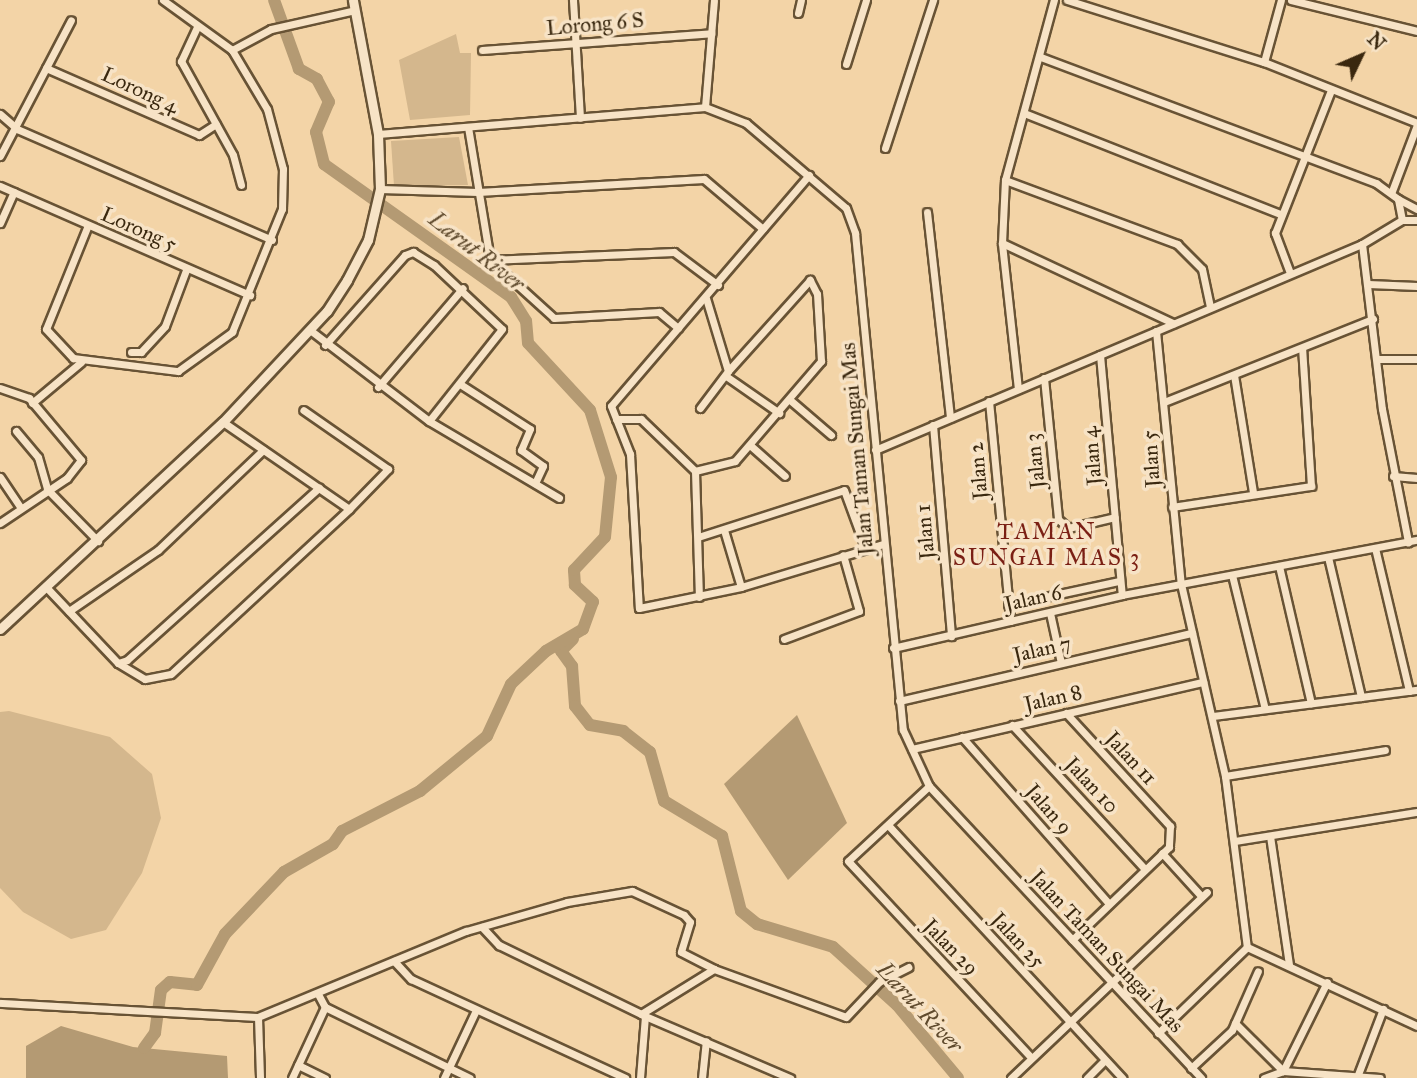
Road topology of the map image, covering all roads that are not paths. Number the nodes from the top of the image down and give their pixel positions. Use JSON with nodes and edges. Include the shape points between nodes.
{"nodes":[{"id":1,"x":163,"y":0,"type":"edge"},
{"id":2,"x":573,"y":0,"type":"edge"},
{"id":3,"x":714,"y":0,"type":"edge"},
{"id":4,"x":801,"y":0,"type":"edge"},
{"id":5,"x":866,"y":0,"type":"edge"},
{"id":6,"x":933,"y":0,"type":"edge"},
{"id":7,"x":1054,"y":0,"type":"edge"},
{"id":8,"x":1067,"y":0,"type":"edge"},
{"id":9,"x":1281,"y":0,"type":"edge"},
{"id":10,"x":1290,"y":0,"type":"edge"},
{"id":11,"x":354,"y":5,"type":"edge"},
{"id":12,"x":797,"y":13,"type":"dead end"},
{"id":13,"x":71,"y":20,"type":"dead end"},
{"id":14,"x":197,"y":27,"type":"junction"},
{"id":15,"x":1417,"y":31,"type":"edge"},
{"id":16,"x":711,"y":33,"type":"junction"},
{"id":17,"x":573,"y":43,"type":"junction"},
{"id":18,"x":232,"y":50,"type":"junction"},
{"id":19,"x":482,"y":50,"type":"dead end"},
{"id":20,"x":1040,"y":57,"type":"junction"},
{"id":21,"x":1264,"y":62,"type":"junction"},
{"id":22,"x":846,"y":64,"type":"dead end"},
{"id":23,"x":46,"y":68,"type":"junction"},
{"id":24,"x":1331,"y":90,"type":"junction"},
{"id":25,"x":705,"y":107,"type":"junction"},
{"id":26,"x":1024,"y":113,"type":"junction"},
{"id":27,"x":0,"y":114,"type":"edge"},
{"id":28,"x":580,"y":118,"type":"junction"},
{"id":29,"x":216,"y":124,"type":"junction"},
{"id":30,"x":1417,"y":124,"type":"edge"},
{"id":31,"x":468,"y":127,"type":"junction"},
{"id":32,"x":17,"y":129,"type":"junction"},
{"id":33,"x":379,"y":134,"type":"junction"},
{"id":34,"x":885,"y":148,"type":"dead end"},
{"id":35,"x":1308,"y":155,"type":"junction"},
{"id":36,"x":0,"y":156,"type":"edge"},
{"id":37,"x":809,"y":176,"type":"junction"},
{"id":38,"x":1005,"y":180,"type":"junction"},
{"id":39,"x":241,"y":185,"type":"dead end"},
{"id":40,"x":0,"y":186,"type":"edge"},
{"id":41,"x":380,"y":189,"type":"junction"},
{"id":42,"x":1392,"y":191,"type":"junction"},
{"id":43,"x":13,"y":192,"type":"junction"},
{"id":44,"x":478,"y":192,"type":"junction"},
{"id":45,"x":1398,"y":199,"type":"junction"},
{"id":46,"x":1417,"y":209,"type":"edge"},
{"id":47,"x":927,"y":212,"type":"dead end"},
{"id":48,"x":1281,"y":214,"type":"junction"},
{"id":49,"x":1402,"y":220,"type":"junction"},
{"id":50,"x":1417,"y":220,"type":"edge"},
{"id":51,"x":0,"y":223,"type":"edge"},
{"id":52,"x":88,"y":225,"type":"junction"},
{"id":53,"x":763,"y":229,"type":"junction"},
{"id":54,"x":272,"y":240,"type":"junction"},
{"id":55,"x":1002,"y":243,"type":"junction"},
{"id":56,"x":1362,"y":244,"type":"junction"},
{"id":57,"x":490,"y":260,"type":"junction"},
{"id":58,"x":186,"y":270,"type":"junction"},
{"id":59,"x":1290,"y":273,"type":"junction"},
{"id":60,"x":1368,"y":284,"type":"junction"},
{"id":61,"x":718,"y":285,"type":"junction"},
{"id":62,"x":1417,"y":286,"type":"edge"},
{"id":63,"x":463,"y":288,"type":"junction"},
{"id":64,"x":250,"y":295,"type":"junction"},
{"id":65,"x":706,"y":298,"type":"junction"},
{"id":66,"x":1210,"y":306,"type":"junction"},
{"id":67,"x":1373,"y":319,"type":"junction"},
{"id":68,"x":1173,"y":323,"type":"junction"},
{"id":69,"x":678,"y":328,"type":"junction"},
{"id":70,"x":310,"y":331,"type":"junction"},
{"id":71,"x":1156,"y":331,"type":"junction"},
{"id":72,"x":325,"y":345,"type":"junction"},
{"id":73,"x":1303,"y":348,"type":"junction"},
{"id":74,"x":131,"y":352,"type":"dead end"},
{"id":75,"x":1100,"y":355,"type":"junction"},
{"id":76,"x":1377,"y":359,"type":"junction"},
{"id":77,"x":1417,"y":359,"type":"edge"},
{"id":78,"x":81,"y":362,"type":"junction"},
{"id":79,"x":727,"y":374,"type":"junction"},
{"id":80,"x":1234,"y":375,"type":"junction"},
{"id":81,"x":1044,"y":379,"type":"junction"},
{"id":82,"x":460,"y":384,"type":"junction"},
{"id":83,"x":378,"y":387,"type":"junction"},
{"id":84,"x":0,"y":388,"type":"edge"},
{"id":85,"x":1018,"y":389,"type":"junction"},
{"id":86,"x":790,"y":400,"type":"junction"},
{"id":87,"x":989,"y":401,"type":"junction"},
{"id":88,"x":1164,"y":402,"type":"junction"},
{"id":89,"x":32,"y":403,"type":"junction"},
{"id":90,"x":700,"y":408,"type":"dead end"},
{"id":91,"x":303,"y":410,"type":"dead end"},
{"id":92,"x":779,"y":413,"type":"junction"},
{"id":93,"x":950,"y":418,"type":"junction"},
{"id":94,"x":616,"y":419,"type":"junction"},
{"id":95,"x":223,"y":422,"type":"junction"},
{"id":96,"x":429,"y":422,"type":"junction"},
{"id":97,"x":933,"y":425,"type":"junction"},
{"id":98,"x":16,"y":431,"type":"dead end"},
{"id":99,"x":831,"y":435,"type":"dead end"},
{"id":100,"x":751,"y":446,"type":"junction"},
{"id":101,"x":263,"y":450,"type":"junction"},
{"id":102,"x":875,"y":450,"type":"junction"},
{"id":103,"x":695,"y":471,"type":"junction"},
{"id":104,"x":785,"y":476,"type":"dead end"},
{"id":105,"x":1393,"y":476,"type":"junction"},
{"id":106,"x":0,"y":477,"type":"edge"},
{"id":107,"x":1417,"y":478,"type":"edge"},
{"id":108,"x":535,"y":483,"type":"junction"},
{"id":109,"x":319,"y":488,"type":"junction"},
{"id":110,"x":47,"y":489,"type":"junction"},
{"id":111,"x":1253,"y":492,"type":"junction"},
{"id":112,"x":559,"y":498,"type":"dead end"},
{"id":113,"x":20,"y":507,"type":"junction"},
{"id":114,"x":1172,"y":507,"type":"junction"},
{"id":115,"x":349,"y":509,"type":"junction"},
{"id":116,"x":1115,"y":517,"type":"junction"},
{"id":117,"x":0,"y":523,"type":"edge"},
{"id":118,"x":724,"y":530,"type":"junction"},
{"id":119,"x":698,"y":537,"type":"junction"},
{"id":120,"x":98,"y":541,"type":"junction"},
{"id":121,"x":1413,"y":541,"type":"edge"},
{"id":122,"x":883,"y":544,"type":"junction"},
{"id":123,"x":865,"y":547,"type":"junction"},
{"id":124,"x":1375,"y":548,"type":"junction"},
{"id":125,"x":843,"y":555,"type":"junction"},
{"id":126,"x":1328,"y":557,"type":"junction"},
{"id":127,"x":1279,"y":566,"type":"junction"},
{"id":128,"x":1231,"y":575,"type":"junction"},
{"id":129,"x":1119,"y":581,"type":"junction"},
{"id":130,"x":1181,"y":584,"type":"junction"},
{"id":131,"x":741,"y":587,"type":"junction"},
{"id":132,"x":47,"y":588,"type":"junction"},
{"id":133,"x":1122,"y":595,"type":"junction"},
{"id":134,"x":699,"y":597,"type":"junction"},
{"id":135,"x":1008,"y":605,"type":"junction"},
{"id":136,"x":69,"y":611,"type":"junction"},
{"id":137,"x":1050,"y":612,"type":"junction"},
{"id":138,"x":1010,"y":621,"type":"junction"},
{"id":139,"x":0,"y":629,"type":"edge"},
{"id":140,"x":1192,"y":632,"type":"junction"},
{"id":141,"x":951,"y":636,"type":"junction"},
{"id":142,"x":783,"y":639,"type":"dead end"},
{"id":143,"x":894,"y":648,"type":"junction"},
{"id":144,"x":118,"y":663,"type":"junction"},
{"id":145,"x":1061,"y":663,"type":"junction"},
{"id":146,"x":1203,"y":682,"type":"junction"},
{"id":147,"x":1413,"y":690,"type":"edge"},
{"id":148,"x":1361,"y":697,"type":"junction"},
{"id":149,"x":899,"y":701,"type":"junction"},
{"id":150,"x":1311,"y":703,"type":"junction"},
{"id":151,"x":1265,"y":709,"type":"junction"},
{"id":152,"x":1066,"y":713,"type":"junction"},
{"id":153,"x":1213,"y":716,"type":"junction"},
{"id":154,"x":1012,"y":725,"type":"junction"},
{"id":155,"x":962,"y":737,"type":"junction"},
{"id":156,"x":912,"y":749,"type":"junction"},
{"id":157,"x":1385,"y":750,"type":"dead end"},
{"id":158,"x":1225,"y":776,"type":"junction"},
{"id":159,"x":929,"y":786,"type":"junction"},
{"id":160,"x":1417,"y":812,"type":"edge"},
{"id":161,"x":888,"y":825,"type":"junction"},
{"id":162,"x":1270,"y":836,"type":"junction"},
{"id":163,"x":1235,"y":841,"type":"junction"},
{"id":164,"x":1162,"y":853,"type":"junction"},
{"id":165,"x":1145,"y":869,"type":"junction"},
{"id":166,"x":1109,"y":904,"type":"junction"},
{"id":167,"x":482,"y":927,"type":"junction"},
{"id":168,"x":1072,"y":940,"type":"junction"},
{"id":169,"x":1247,"y":947,"type":"junction"},
{"id":170,"x":394,"y":961,"type":"junction"},
{"id":171,"x":1289,"y":965,"type":"junction"},
{"id":172,"x":908,"y":967,"type":"dead end"},
{"id":173,"x":714,"y":969,"type":"junction"},
{"id":174,"x":1258,"y":971,"type":"dead end"},
{"id":175,"x":1111,"y":982,"type":"junction"},
{"id":176,"x":1326,"y":982,"type":"junction"},
{"id":177,"x":317,"y":994,"type":"junction"},
{"id":178,"x":0,"y":1003,"type":"edge"},
{"id":179,"x":325,"y":1007,"type":"junction"},
{"id":180,"x":1383,"y":1009,"type":"junction"},
{"id":181,"x":476,"y":1010,"type":"junction"},
{"id":182,"x":643,"y":1015,"type":"junction"},
{"id":183,"x":258,"y":1017,"type":"junction"},
{"id":184,"x":1069,"y":1021,"type":"junction"},
{"id":185,"x":1235,"y":1023,"type":"junction"},
{"id":186,"x":1417,"y":1026,"type":"edge"},
{"id":187,"x":1158,"y":1032,"type":"junction"},
{"id":188,"x":706,"y":1041,"type":"junction"},
{"id":189,"x":1030,"y":1056,"type":"junction"},
{"id":190,"x":1105,"y":1060,"type":"junction"},
{"id":191,"x":298,"y":1065,"type":"junction"},
{"id":192,"x":448,"y":1068,"type":"junction"},
{"id":193,"x":1191,"y":1068,"type":"junction"},
{"id":194,"x":1284,"y":1074,"type":"edge"},
{"id":195,"x":1357,"y":1077,"type":"edge"},
{"id":196,"x":260,"y":1078,"type":"edge"},
{"id":197,"x":292,"y":1078,"type":"edge"},
{"id":198,"x":325,"y":1078,"type":"edge"},
{"id":199,"x":444,"y":1078,"type":"edge"},
{"id":200,"x":470,"y":1078,"type":"edge"},
{"id":201,"x":625,"y":1078,"type":"edge"},
{"id":202,"x":640,"y":1078,"type":"edge"},
{"id":203,"x":702,"y":1078,"type":"edge"},
{"id":204,"x":790,"y":1078,"type":"edge"},
{"id":205,"x":1011,"y":1078,"type":"edge"},
{"id":206,"x":1087,"y":1078,"type":"edge"},
{"id":207,"x":1122,"y":1078,"type":"edge"},
{"id":208,"x":1201,"y":1078,"type":"edge"},
{"id":209,"x":1264,"y":1078,"type":"edge"},
{"id":210,"x":1380,"y":1078,"type":"edge"}],
"edges":[{"from":1,"to":14,"type":"street"},
{"from":2,"to":17,"type":"street"},
{"from":3,"to":16,"type":"street"},
{"from":4,"to":12,"type":"street"},
{"from":5,"to":22,"type":"street"},
{"from":6,"to":34,"type":"street"},
{"from":7,"to":20,"type":"street"},
{"from":8,"to":21,"type":"street"},
{"from":9,"to":21,"type":"street"},
{"from":10,"to":15,"type":"street"},
{"from":11,"to":18,"type":"street","via":[[271,29]]},
{"from":11,"to":33,"type":"street"},
{"from":13,"to":23,"type":"street"},
{"from":14,"to":18,"type":"street"},
{"from":14,"to":29,"type":"street","via":[[181,61]]},
{"from":16,"to":17,"type":"street","name":"Lorong 6 S"},
{"from":16,"to":25,"type":"street"},
{"from":17,"to":19,"type":"street","name":"Lorong 6 S"},
{"from":17,"to":28,"type":"street"},
{"from":18,"to":54,"type":"street","via":[[267,109],[283,169],[282,209]]},
{"from":20,"to":26,"type":"street"},
{"from":20,"to":35,"type":"street"},
{"from":21,"to":24,"type":"street"},
{"from":23,"to":29,"type":"street","name":"Lorong 4","via":[[198,135]]},
{"from":23,"to":32,"type":"street"},
{"from":24,"to":30,"type":"street"},
{"from":24,"to":35,"type":"street"},
{"from":25,"to":28,"type":"street","name":"Jalan Taman Sungai Mas"},
{"from":25,"to":37,"type":"street","name":"Jalan Taman Sungai Mas","via":[[746,123]]},
{"from":26,"to":38,"type":"street"},
{"from":26,"to":48,"type":"street"},
{"from":27,"to":32,"type":"street"},
{"from":28,"to":31,"type":"street","name":"Jalan Taman Sungai Mas"},
{"from":29,"to":39,"type":"street"},
{"from":30,"to":42,"type":"street"},
{"from":31,"to":33,"type":"street","name":"Jalan Taman Sungai Mas"},
{"from":31,"to":44,"type":"street"},
{"from":32,"to":36,"type":"street"},
{"from":32,"to":54,"type":"street"},
{"from":33,"to":41,"type":"street"},
{"from":35,"to":42,"type":"street"},
{"from":35,"to":48,"type":"street"},
{"from":37,"to":53,"type":"street"},
{"from":37,"to":102,"type":"street","name":"Jalan Taman Sungai Mas","via":[[846,208],[855,233]]},
{"from":38,"to":55,"type":"street"},
{"from":38,"to":66,"type":"street","via":[[1177,244],[1202,269]]},
{"from":40,"to":43,"type":"street","name":"Lorong 5"},
{"from":41,"to":44,"type":"street"},
{"from":41,"to":70,"type":"street","via":[[372,222],[347,280]]},
{"from":42,"to":45,"type":"street"},
{"from":43,"to":51,"type":"street"},
{"from":43,"to":52,"type":"street","name":"Lorong 5"},
{"from":44,"to":53,"type":"street","via":[[704,179]]},
{"from":44,"to":57,"type":"street"},
{"from":45,"to":46,"type":"street"},
{"from":45,"to":49,"type":"street"},
{"from":47,"to":93,"type":"street"},
{"from":48,"to":59,"type":"street","via":[[1275,241]]},
{"from":49,"to":50,"type":"street"},
{"from":49,"to":56,"type":"street"},
{"from":52,"to":58,"type":"street","name":"Lorong 5"},
{"from":52,"to":78,"type":"street","via":[[46,329]]},
{"from":53,"to":61,"type":"street"},
{"from":54,"to":64,"type":"street"},
{"from":55,"to":68,"type":"street"},
{"from":55,"to":85,"type":"street"},
{"from":56,"to":59,"type":"street"},
{"from":56,"to":60,"type":"street"},
{"from":57,"to":61,"type":"street","via":[[674,252]]},
{"from":57,"to":69,"type":"street","via":[[554,318],[659,312]]},
{"from":58,"to":64,"type":"street","name":"Lorong 5"},
{"from":58,"to":74,"type":"street","via":[[165,326],[141,352]]},
{"from":59,"to":66,"type":"street"},
{"from":60,"to":62,"type":"street"},
{"from":60,"to":67,"type":"street"},
{"from":61,"to":65,"type":"street"},
{"from":63,"to":72,"type":"street","via":[[413,252],[405,255]]},
{"from":63,"to":82,"type":"street","via":[[502,329]]},
{"from":63,"to":83,"type":"street"},
{"from":64,"to":78,"type":"street","via":[[232,332],[178,371]]},
{"from":65,"to":69,"type":"street"},
{"from":65,"to":79,"type":"street"},
{"from":66,"to":68,"type":"street"},
{"from":67,"to":73,"type":"street"},
{"from":67,"to":76,"type":"street"},
{"from":68,"to":71,"type":"street"},
{"from":69,"to":94,"type":"street","via":[[611,406]]},
{"from":70,"to":72,"type":"street"},
{"from":70,"to":95,"type":"street"},
{"from":71,"to":75,"type":"street"},
{"from":71,"to":88,"type":"street","name":"Jalan 5"},
{"from":72,"to":83,"type":"street"},
{"from":73,"to":80,"type":"street"},
{"from":73,"to":111,"type":"street","via":[[1311,486]]},
{"from":75,"to":81,"type":"street"},
{"from":75,"to":116,"type":"street","name":"Jalan 4"},
{"from":76,"to":77,"type":"street"},
{"from":76,"to":105,"type":"street"},
{"from":78,"to":89,"type":"street"},
{"from":79,"to":86,"type":"street","via":[[810,280],[817,295],[821,362]]},
{"from":79,"to":90,"type":"street"},
{"from":79,"to":92,"type":"street"},
{"from":80,"to":88,"type":"street"},
{"from":80,"to":111,"type":"street"},
{"from":81,"to":85,"type":"street"},
{"from":81,"to":116,"type":"street","name":"Jalan 3","via":[[1058,519],[1069,528]]},
{"from":82,"to":96,"type":"street"},
{"from":82,"to":108,"type":"street","via":[[530,429],[521,450],[543,466]]},
{"from":83,"to":96,"type":"street"},
{"from":84,"to":89,"type":"street"},
{"from":85,"to":87,"type":"street"},
{"from":86,"to":92,"type":"street"},
{"from":86,"to":99,"type":"street"},
{"from":87,"to":93,"type":"street"},
{"from":87,"to":135,"type":"street","name":"Jalan 2"},
{"from":88,"to":114,"type":"street","name":"Jalan 5"},
{"from":89,"to":110,"type":"street","via":[[81,460]]},
{"from":91,"to":115,"type":"street","via":[[388,469]]},
{"from":92,"to":100,"type":"street"},
{"from":93,"to":97,"type":"street"},
{"from":94,"to":103,"type":"street","via":[[641,419]]},
{"from":94,"to":134,"type":"street","via":[[630,454],[639,608]]},
{"from":95,"to":101,"type":"street"},
{"from":95,"to":120,"type":"street"},
{"from":96,"to":108,"type":"street"},
{"from":97,"to":102,"type":"street"},
{"from":97,"to":141,"type":"street","name":"Jalan 1"},
{"from":98,"to":110,"type":"street","via":[[38,457]]},
{"from":100,"to":103,"type":"street","via":[[735,461]]},
{"from":100,"to":104,"type":"street"},
{"from":101,"to":109,"type":"street"},
{"from":101,"to":136,"type":"street","via":[[158,550]]},
{"from":102,"to":122,"type":"street","name":"Jalan Taman Sungai Mas"},
{"from":103,"to":119,"type":"street"},
{"from":105,"to":107,"type":"street"},
{"from":105,"to":121,"type":"street"},
{"from":106,"to":113,"type":"street"},
{"from":108,"to":112,"type":"street"},
{"from":109,"to":115,"type":"street"},
{"from":109,"to":144,"type":"street","via":[[192,607]]},
{"from":110,"to":113,"type":"street"},
{"from":110,"to":120,"type":"street"},
{"from":111,"to":114,"type":"street"},
{"from":113,"to":117,"type":"street"},
{"from":114,"to":130,"type":"street","name":"Jalan 5"},
{"from":115,"to":144,"type":"street","via":[[170,674],[145,679]]},
{"from":116,"to":129,"type":"street","name":"Jalan 4"},
{"from":118,"to":119,"type":"street"},
{"from":118,"to":123,"type":"street","via":[[845,490]]},
{"from":118,"to":131,"type":"street"},
{"from":119,"to":134,"type":"street"},
{"from":120,"to":132,"type":"street"},
{"from":121,"to":124,"type":"street","name":"Jalan 6"},
{"from":122,"to":123,"type":"street"},
{"from":122,"to":143,"type":"street","name":"Jalan Taman Sungai Mas"},
{"from":123,"to":125,"type":"street"},
{"from":124,"to":126,"type":"street","name":"Jalan 6"},
{"from":124,"to":147,"type":"street"},
{"from":125,"to":131,"type":"street"},
{"from":125,"to":142,"type":"street","via":[[859,611]]},
{"from":126,"to":127,"type":"street","name":"Jalan 6"},
{"from":126,"to":148,"type":"street"},
{"from":127,"to":128,"type":"street","name":"Jalan 6"},
{"from":127,"to":150,"type":"street"},
{"from":128,"to":130,"type":"street","name":"Jalan 6"},
{"from":128,"to":151,"type":"street"},
{"from":129,"to":133,"type":"street","name":"Jalan 4"},
{"from":129,"to":135,"type":"street"},
{"from":130,"to":133,"type":"street","name":"Jalan 6"},
{"from":130,"to":140,"type":"street","name":"Jalan 5"},
{"from":131,"to":134,"type":"street"},
{"from":132,"to":136,"type":"street"},
{"from":132,"to":139,"type":"street"},
{"from":133,"to":137,"type":"street","name":"Jalan 6"},
{"from":135,"to":138,"type":"street","name":"Jalan 2"},
{"from":136,"to":144,"type":"street"},
{"from":137,"to":138,"type":"street","name":"Jalan 6"},
{"from":137,"to":145,"type":"street"},
{"from":138,"to":141,"type":"street","name":"Jalan 6"},
{"from":140,"to":145,"type":"street","name":"Jalan 7"},
{"from":140,"to":146,"type":"street","name":"Jalan 5"},
{"from":141,"to":143,"type":"street","name":"Jalan 6"},
{"from":143,"to":149,"type":"street","name":"Jalan Taman Sungai Mas"},
{"from":145,"to":149,"type":"street","name":"Jalan 7"},
{"from":146,"to":152,"type":"street","name":"Jalan 8"},
{"from":146,"to":153,"type":"street","name":"Jalan 5"},
{"from":147,"to":148,"type":"street"},
{"from":148,"to":150,"type":"street"},
{"from":149,"to":156,"type":"street","name":"Jalan Taman Sungai Mas"},
{"from":150,"to":151,"type":"street"},
{"from":151,"to":153,"type":"street"},
{"from":152,"to":154,"type":"street","name":"Jalan 8"},
{"from":152,"to":164,"type":"street","name":"Jalan 11","via":[[1170,826]]},
{"from":153,"to":158,"type":"street","name":"Jalan 5"},
{"from":154,"to":155,"type":"street","name":"Jalan 8"},
{"from":154,"to":165,"type":"street","name":"Jalan 10"},
{"from":155,"to":156,"type":"street","name":"Jalan 8"},
{"from":155,"to":166,"type":"street","name":"Jalan 9"},
{"from":156,"to":159,"type":"street","name":"Jalan Taman Sungai Mas"},
{"from":157,"to":158,"type":"street"},
{"from":158,"to":163,"type":"street","name":"Jalan 5"},
{"from":159,"to":161,"type":"street"},
{"from":159,"to":168,"type":"street","name":"Jalan Taman Sungai Mas"},
{"from":160,"to":162,"type":"street"},
{"from":161,"to":184,"type":"street","name":"Jalan 25"},
{"from":161,"to":189,"type":"street","name":"Jalan 29","via":[[848,861]]},
{"from":162,"to":163,"type":"street"},
{"from":162,"to":171,"type":"street"},
{"from":163,"to":169,"type":"street","name":"Jalan 5"},
{"from":164,"to":165,"type":"street"},
{"from":164,"to":175,"type":"street","via":[[1204,894]]},
{"from":165,"to":166,"type":"street"},
{"from":166,"to":168,"type":"street"},
{"from":167,"to":170,"type":"street"},
{"from":167,"to":173,"type":"street","via":[[632,891],[684,915],[690,922],[681,952]]},
{"from":167,"to":182,"type":"street","via":[[499,945]]},
{"from":168,"to":175,"type":"street","name":"Jalan Taman Sungai Mas"},
{"from":169,"to":171,"type":"street"},
{"from":169,"to":187,"type":"street"},
{"from":170,"to":177,"type":"street"},
{"from":170,"to":181,"type":"street","via":[[411,979]]},
{"from":171,"to":176,"type":"street"},
{"from":172,"to":173,"type":"street","via":[[879,982],[858,1007],[839,1017]]},
{"from":173,"to":182,"type":"street"},
{"from":174,"to":185,"type":"street"},
{"from":175,"to":184,"type":"street"},
{"from":175,"to":187,"type":"street","name":"Jalan Taman Sungai Mas"},
{"from":176,"to":180,"type":"street"},
{"from":176,"to":194,"type":"street"},
{"from":177,"to":179,"type":"street"},
{"from":177,"to":183,"type":"street"},
{"from":178,"to":183,"type":"street"},
{"from":179,"to":191,"type":"street"},
{"from":179,"to":192,"type":"street"},
{"from":180,"to":186,"type":"street"},
{"from":180,"to":195,"type":"street"},
{"from":181,"to":192,"type":"street"},
{"from":181,"to":201,"type":"street"},
{"from":182,"to":188,"type":"street"},
{"from":182,"to":202,"type":"street"},
{"from":183,"to":196,"type":"street"},
{"from":184,"to":189,"type":"street"},
{"from":184,"to":190,"type":"street","name":"Jalan 25"},
{"from":185,"to":193,"type":"street"},
{"from":185,"to":194,"type":"street"},
{"from":187,"to":193,"type":"street","name":"Jalan Taman Sungai Mas"},
{"from":188,"to":203,"type":"street"},
{"from":188,"to":204,"type":"street"},
{"from":189,"to":205,"type":"street"},
{"from":190,"to":206,"type":"street"},
{"from":190,"to":207,"type":"street","name":"Jalan 25"},
{"from":191,"to":197,"type":"street"},
{"from":191,"to":198,"type":"street"},
{"from":192,"to":199,"type":"street"},
{"from":192,"to":200,"type":"street"},
{"from":193,"to":208,"type":"street","name":"Jalan Taman Sungai Mas"},
{"from":194,"to":195,"type":"street"},
{"from":194,"to":209,"type":"street"},
{"from":195,"to":210,"type":"street"}]}
